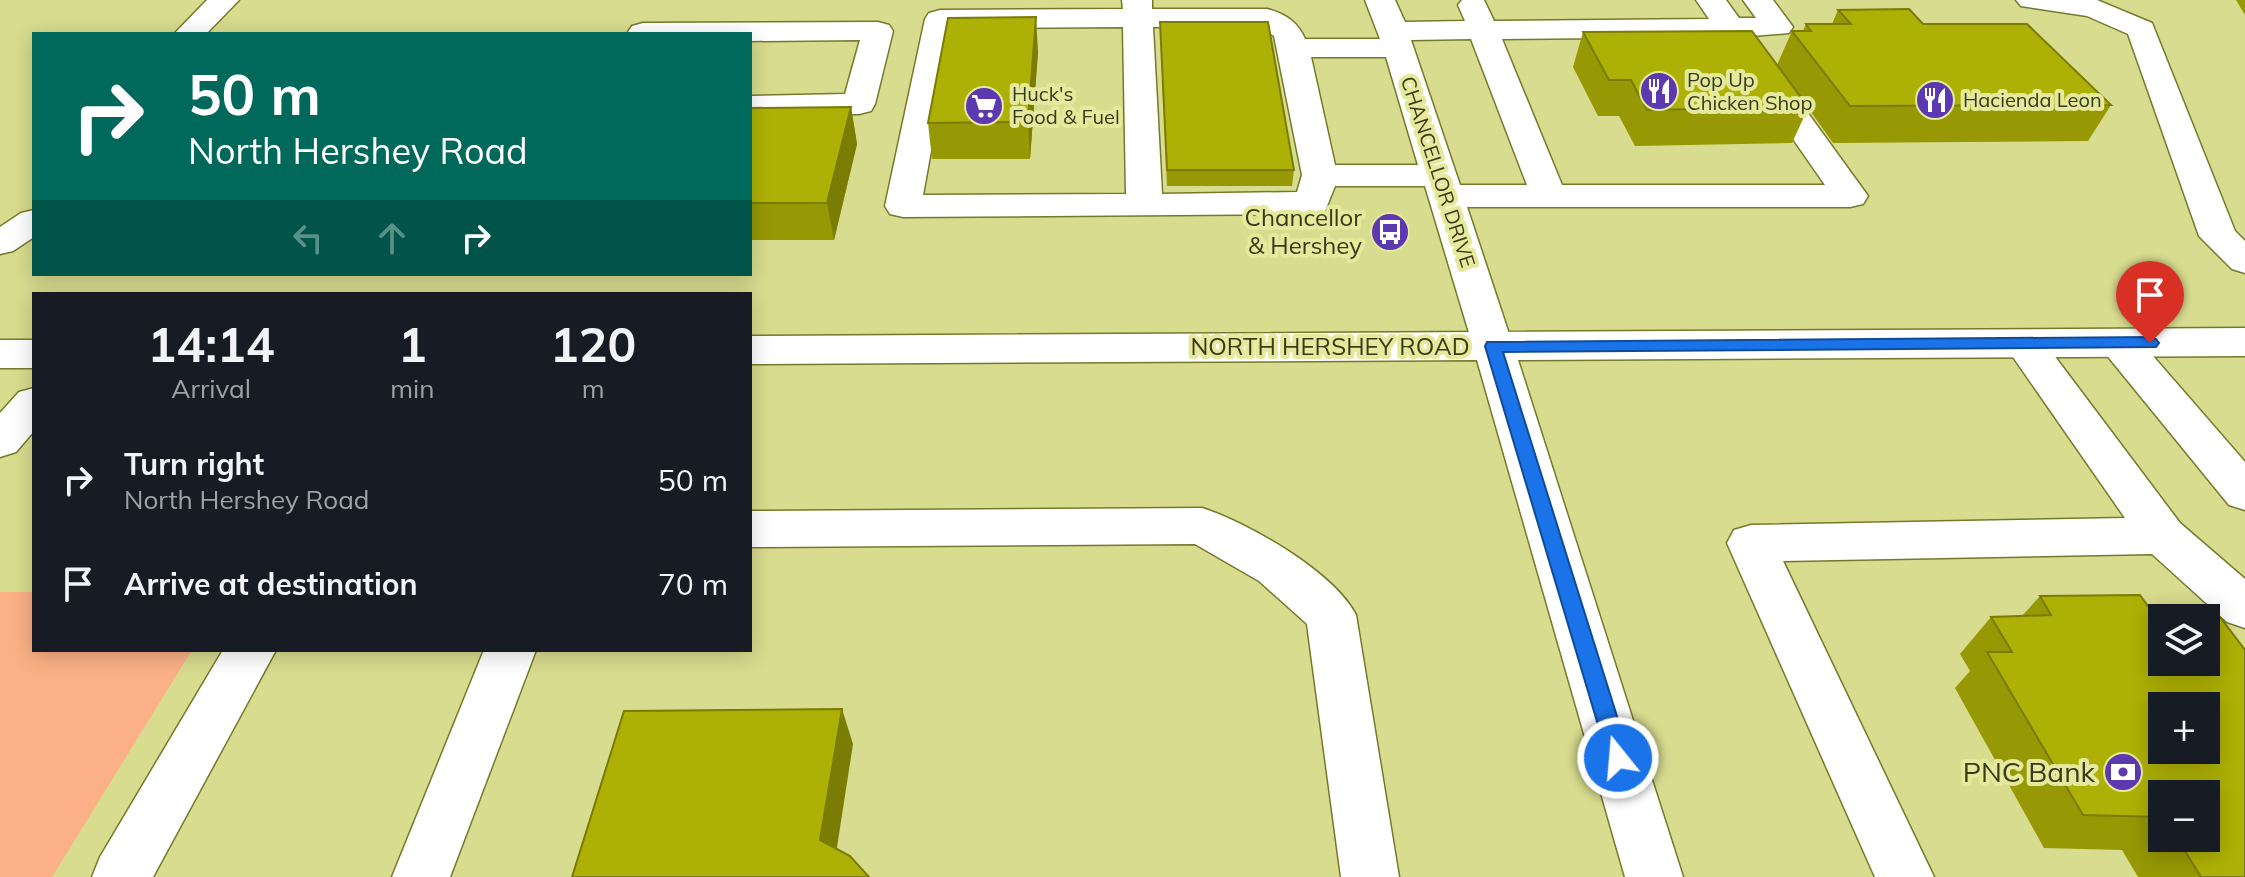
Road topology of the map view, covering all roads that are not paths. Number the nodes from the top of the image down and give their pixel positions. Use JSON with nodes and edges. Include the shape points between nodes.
{"nodes":[{"id":1,"x":224,"y":0,"type":"edge"},
{"id":2,"x":659,"y":0,"type":"edge"},
{"id":3,"x":1471,"y":0,"type":"edge"},
{"id":4,"x":1758,"y":0,"type":"edge"},
{"id":5,"x":2031,"y":0,"type":"edge"},
{"id":6,"x":1138,"y":9,"type":"edge"},
{"id":7,"x":1720,"y":14,"type":"edge"},
{"id":8,"x":1390,"y":26,"type":"edge"},
{"id":9,"x":1483,"y":30,"type":"junction"},
{"id":10,"x":191,"y":32,"type":"edge"},
{"id":11,"x":643,"y":32,"type":"edge"},
{"id":12,"x":752,"y":32,"type":"edge"},
{"id":13,"x":1288,"y":59,"type":"junction"},
{"id":14,"x":752,"y":106,"type":"edge"},
{"id":15,"x":1307,"y":158,"type":"junction"},
{"id":16,"x":1442,"y":186,"type":"junction"},
{"id":17,"x":32,"y":190,"type":"edge"},
{"id":18,"x":1549,"y":196,"type":"junction"},
{"id":19,"x":1144,"y":205,"type":"junction"},
{"id":20,"x":13,"y":226,"type":"edge"},
{"id":21,"x":2245,"y":261,"type":"edge"},
{"id":22,"x":2245,"y":342,"type":"edge"},
{"id":23,"x":2119,"y":343,"type":"junction"},
{"id":24,"x":2024,"y":344,"type":"junction"},
{"id":25,"x":1493,"y":346,"type":"junction"},
{"id":26,"x":752,"y":350,"type":"edge"},
{"id":27,"x":0,"y":354,"type":"edge"},
{"id":28,"x":32,"y":354,"type":"edge"},
{"id":29,"x":32,"y":405,"type":"edge"},
{"id":30,"x":0,"y":441,"type":"edge"},
{"id":31,"x":2245,"y":493,"type":"edge"},
{"id":32,"x":752,"y":529,"type":"edge"},
{"id":33,"x":2163,"y":536,"type":"junction"},
{"id":34,"x":2245,"y":608,"type":"edge"},
{"id":35,"x":249,"y":652,"type":"edge"},
{"id":36,"x":509,"y":652,"type":"edge"},
{"id":37,"x":121,"y":877,"type":"edge"},
{"id":38,"x":421,"y":877,"type":"edge"},
{"id":39,"x":1370,"y":877,"type":"edge"},
{"id":40,"x":1654,"y":877,"type":"edge"},
{"id":41,"x":1905,"y":877,"type":"edge"}],
"edges":[{"from":1,"to":10,"type":"main road"},
{"from":2,"to":11,"type":"main road"},
{"from":3,"to":9,"type":"main road"},
{"from":4,"to":7,"type":"main road","via":[[1778,27]]},
{"from":5,"to":21,"type":"main road","via":[[2094,8],[2141,29],[2218,236]]},
{"from":6,"to":13,"type":"main road","via":[[1267,18],[1287,31]]},
{"from":6,"to":19,"type":"main road","via":[[1150,65],[1154,149]]},
{"from":6,"to":19,"type":"main road","via":[[940,19],[903,206]]},
{"from":7,"to":9,"type":"main road"},
{"from":7,"to":18,"type":"main road","via":[[1850,196]]},
{"from":8,"to":9,"type":"main road"},
{"from":8,"to":13,"type":"main road"},
{"from":8,"to":16,"type":"main road","name":"CHANCELLOR DRIVE"},
{"from":9,"to":18,"type":"main road"},
{"from":12,"to":14,"type":"main road","via":[[878,31],[859,104]]},
{"from":13,"to":15,"type":"main road","via":[[1291,100]]},
{"from":15,"to":16,"type":"main road"},
{"from":15,"to":19,"type":"main road","via":[[1312,203]]},
{"from":16,"to":18,"type":"main road"},
{"from":16,"to":25,"type":"main road","name":"CHANCELLOR DRIVE"},
{"from":17,"to":20,"type":"main road"},
{"from":22,"to":23,"type":"main road","name":"NORTH HERSHEY ROAD"},
{"from":23,"to":24,"type":"main road","name":"NORTH HERSHEY ROAD"},
{"from":23,"to":31,"type":"main road"},
{"from":24,"to":25,"type":"main road","name":"NORTH HERSHEY ROAD"},
{"from":24,"to":33,"type":"main road"},
{"from":25,"to":26,"type":"main road","name":"NORTH HERSHEY ROAD"},
{"from":25,"to":40,"type":"main road","name":"CHANCELLOR DRIVE"},
{"from":27,"to":28,"type":"main road"},
{"from":29,"to":30,"type":"main road"},
{"from":32,"to":39,"type":"main road","via":[[1202,526],[1276,567],[1331,615]]},
{"from":33,"to":34,"type":"main road"},
{"from":33,"to":41,"type":"main road","via":[[1751,543]]},
{"from":35,"to":37,"type":"main road"},
{"from":36,"to":38,"type":"main road"}]}
